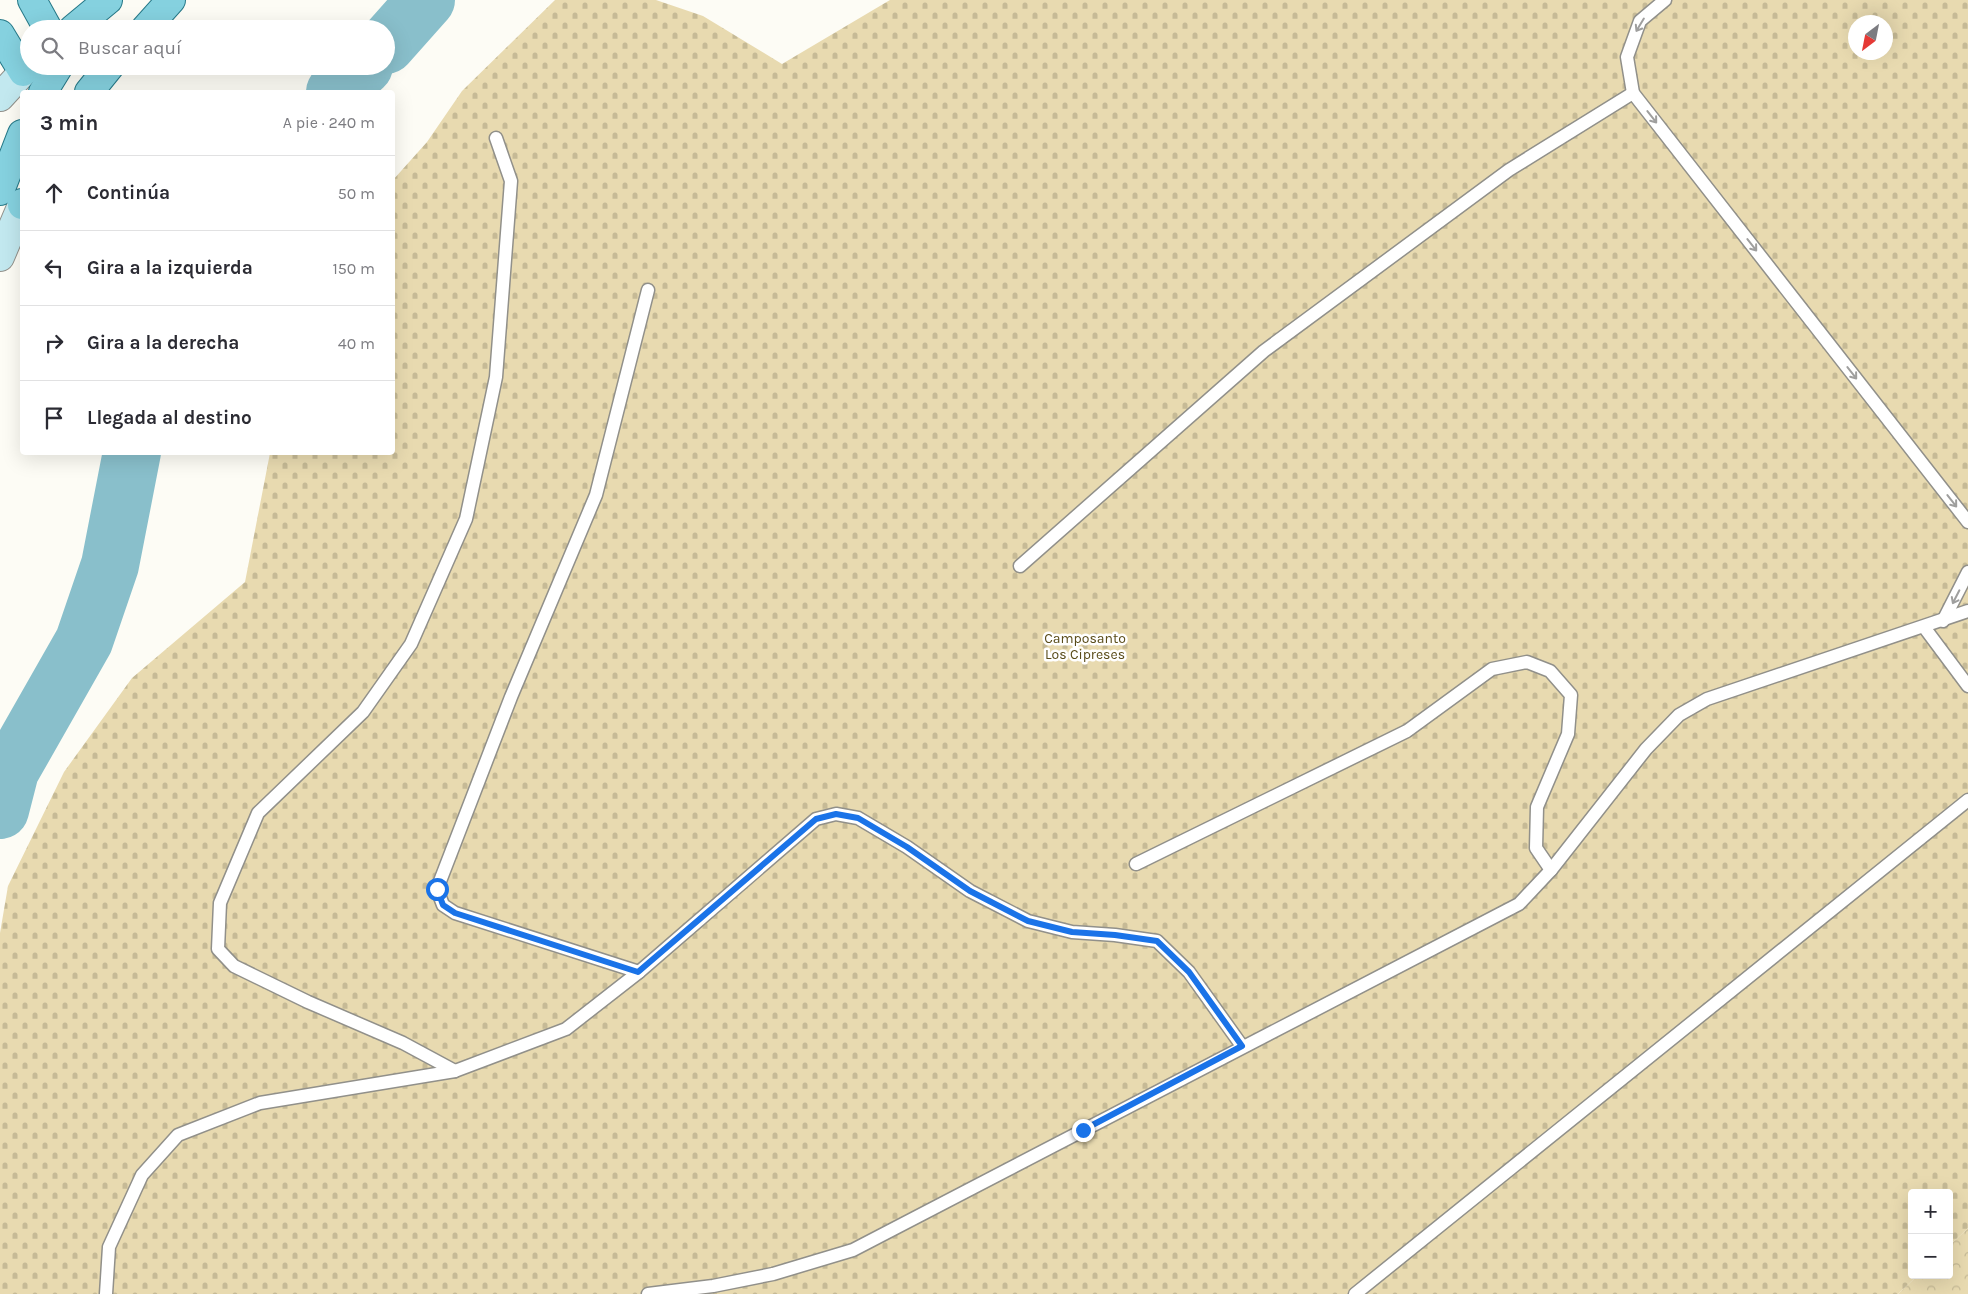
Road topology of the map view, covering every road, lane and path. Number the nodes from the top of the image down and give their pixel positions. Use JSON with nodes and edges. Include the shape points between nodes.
{"nodes":[{"id":1,"x":32,"y":0,"type":"edge"},
{"id":2,"x":108,"y":0,"type":"edge"},
{"id":3,"x":171,"y":0,"type":"edge"},
{"id":4,"x":1666,"y":0,"type":"edge"},
{"id":5,"x":43,"y":20,"type":"edge"},
{"id":6,"x":84,"y":20,"type":"edge"},
{"id":7,"x":152,"y":20,"type":"edge"},
{"id":8,"x":0,"y":34,"type":"edge"},
{"id":9,"x":20,"y":61,"type":"edge"},
{"id":10,"x":20,"y":75,"type":"edge"},
{"id":11,"x":53,"y":75,"type":"edge"},
{"id":12,"x":103,"y":75,"type":"edge"},
{"id":13,"x":44,"y":90,"type":"edge"},
{"id":14,"x":92,"y":90,"type":"edge"},
{"id":15,"x":1633,"y":93,"type":"junction"},
{"id":16,"x":0,"y":97,"type":"edge"},
{"id":17,"x":496,"y":138,"type":"dead end"},
{"id":18,"x":20,"y":139,"type":"edge"},
{"id":19,"x":0,"y":191,"type":"edge"},
{"id":20,"x":20,"y":209,"type":"edge"},
{"id":21,"x":0,"y":257,"type":"edge"},
{"id":22,"x":648,"y":290,"type":"dead end"},
{"id":23,"x":1968,"y":522,"type":"edge"},
{"id":24,"x":1020,"y":566,"type":"dead end"},
{"id":25,"x":1968,"y":572,"type":"edge"},
{"id":26,"x":1968,"y":611,"type":"edge"},
{"id":27,"x":1943,"y":621,"type":"junction"},
{"id":28,"x":1924,"y":627,"type":"junction"},
{"id":29,"x":1968,"y":686,"type":"edge"},
{"id":30,"x":1968,"y":800,"type":"edge"},
{"id":31,"x":1136,"y":864,"type":"dead end"},
{"id":32,"x":1551,"y":870,"type":"junction"},
{"id":33,"x":638,"y":972,"type":"junction"},
{"id":34,"x":1242,"y":1046,"type":"junction"},
{"id":35,"x":456,"y":1071,"type":"junction"},
{"id":36,"x":106,"y":1294,"type":"edge"},
{"id":37,"x":648,"y":1294,"type":"edge"},
{"id":38,"x":1355,"y":1294,"type":"edge"}],
"edges":[{"from":1,"to":5,"type":"main road"},
{"from":2,"to":6,"type":"main road"},
{"from":3,"to":7,"type":"main road"},
{"from":4,"to":15,"type":"lane","one_way":true,"via":[[1640,21],[1627,57]]},
{"from":8,"to":9,"type":"main road"},
{"from":10,"to":16,"type":"main road"},
{"from":11,"to":13,"type":"main road"},
{"from":12,"to":14,"type":"main road"},
{"from":15,"to":23,"type":"lane","one_way":true},
{"from":15,"to":24,"type":"lane","via":[[1509,170],[1264,352]]},
{"from":17,"to":35,"type":"lane","via":[[511,181],[496,377],[466,519],[411,644],[363,712],[258,813],[220,902],[217,929],[218,949],[234,966],[403,1043]]},
{"from":18,"to":19,"type":"main road"},
{"from":20,"to":21,"type":"main road"},
{"from":22,"to":33,"type":"lane","via":[[596,495],[511,697],[437,889],[443,905],[455,913]]},
{"from":25,"to":27,"type":"lane","one_way":true},
{"from":26,"to":27,"type":"lane"},
{"from":27,"to":28,"type":"lane"},
{"from":28,"to":29,"type":"lane"},
{"from":28,"to":32,"type":"lane","via":[[1707,699],[1679,715],[1646,748]]},
{"from":30,"to":38,"type":"lane"},
{"from":31,"to":32,"type":"lane","via":[[1408,731],[1492,669],[1527,662],[1550,671],[1571,696],[1568,734],[1537,807],[1536,848]]},
{"from":32,"to":34,"type":"lane","via":[[1519,904]]},
{"from":33,"to":34,"type":"lane","via":[[816,819],[836,814],[858,818],[970,891],[1028,921],[1072,932],[1157,941],[1189,972]]},
{"from":33,"to":35,"type":"lane","via":[[566,1029]]},
{"from":34,"to":37,"type":"lane","via":[[853,1250],[773,1274],[714,1286]]},
{"from":35,"to":36,"type":"lane","via":[[260,1103],[178,1134],[142,1175],[133,1193],[109,1247]]}]}
